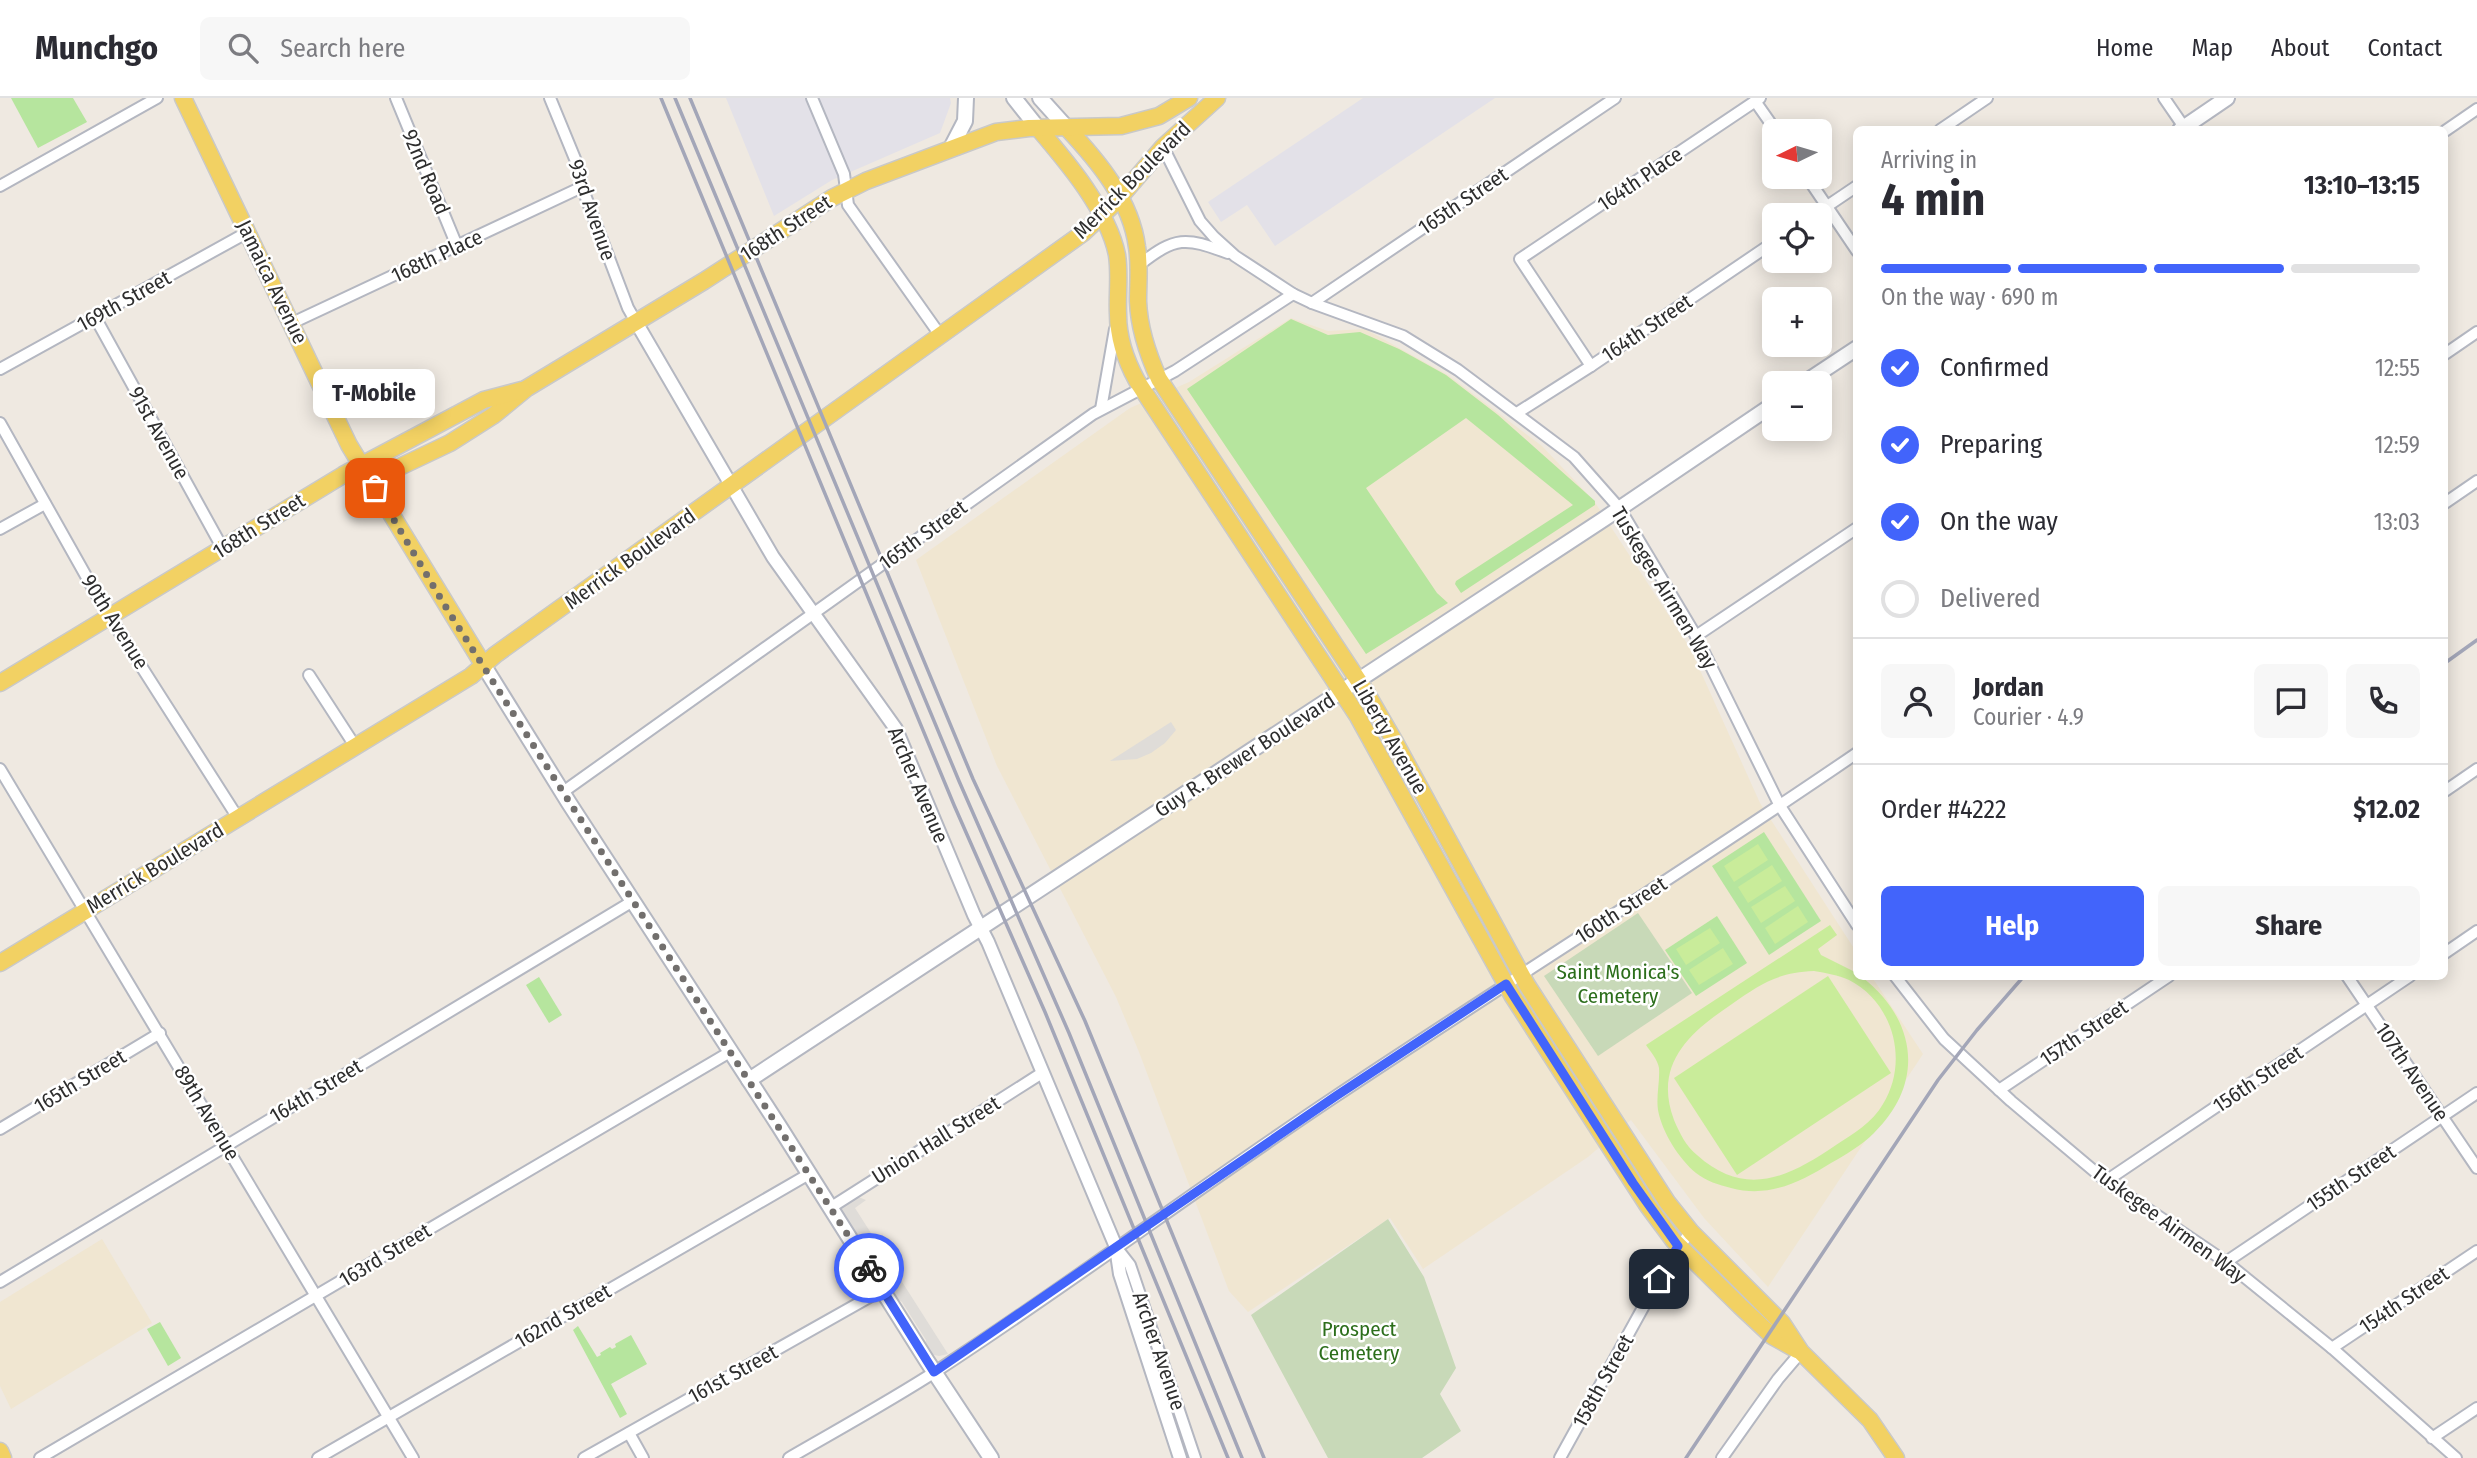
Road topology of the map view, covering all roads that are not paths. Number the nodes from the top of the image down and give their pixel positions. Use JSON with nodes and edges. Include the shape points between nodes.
{"nodes":[{"id":1,"x":157,"y":98,"type":"edge"},
{"id":2,"x":183,"y":98,"type":"edge"},
{"id":3,"x":396,"y":98,"type":"edge"},
{"id":4,"x":550,"y":98,"type":"edge"},
{"id":5,"x":813,"y":98,"type":"edge"},
{"id":6,"x":966,"y":98,"type":"edge"},
{"id":7,"x":1014,"y":98,"type":"edge"},
{"id":8,"x":1040,"y":98,"type":"edge"},
{"id":9,"x":1189,"y":98,"type":"edge"},
{"id":10,"x":1217,"y":98,"type":"edge"},
{"id":11,"x":1615,"y":98,"type":"edge"},
{"id":12,"x":1987,"y":98,"type":"edge"},
{"id":13,"x":2164,"y":98,"type":"edge"},
{"id":14,"x":2227,"y":98,"type":"edge"},
{"id":15,"x":1757,"y":100,"type":"edge"},
{"id":16,"x":2477,"y":109,"type":"edge"},
{"id":17,"x":1769,"y":119,"type":"edge"},
{"id":18,"x":1947,"y":126,"type":"edge"},
{"id":19,"x":2181,"y":126,"type":"edge"},
{"id":20,"x":2187,"y":126,"type":"edge"},
{"id":21,"x":1038,"y":128,"type":"junction"},
{"id":22,"x":1067,"y":128,"type":"junction"},
{"id":23,"x":2448,"y":129,"type":"edge"},
{"id":24,"x":1163,"y":147,"type":"junction"},
{"id":25,"x":951,"y":148,"type":"junction"},
{"id":26,"x":0,"y":186,"type":"edge"},
{"id":27,"x":582,"y":187,"type":"junction"},
{"id":28,"x":1853,"y":189,"type":"edge"},
{"id":29,"x":846,"y":190,"type":"junction"},
{"id":30,"x":1120,"y":196,"type":"junction"},
{"id":31,"x":1832,"y":203,"type":"edge"},
{"id":32,"x":1832,"y":214,"type":"edge"},
{"id":33,"x":1102,"y":215,"type":"junction"},
{"id":34,"x":248,"y":232,"type":"junction"},
{"id":35,"x":1853,"y":245,"type":"edge"},
{"id":36,"x":457,"y":246,"type":"junction"},
{"id":37,"x":1762,"y":250,"type":"edge"},
{"id":38,"x":1235,"y":256,"type":"junction"},
{"id":39,"x":1139,"y":265,"type":"junction"},
{"id":40,"x":1293,"y":294,"type":"junction"},
{"id":41,"x":1312,"y":303,"type":"junction"},
{"id":42,"x":1118,"y":315,"type":"junction"},
{"id":43,"x":94,"y":317,"type":"junction"},
{"id":44,"x":636,"y":322,"type":"junction"},
{"id":45,"x":292,"y":323,"type":"junction"},
{"id":46,"x":2477,"y":332,"type":"edge"},
{"id":47,"x":940,"y":335,"type":"junction"},
{"id":48,"x":1853,"y":351,"type":"edge"},
{"id":49,"x":2448,"y":352,"type":"edge"},
{"id":50,"x":1591,"y":366,"type":"junction"},
{"id":51,"x":0,"y":369,"type":"edge"},
{"id":52,"x":1822,"y":371,"type":"edge"},
{"id":53,"x":1159,"y":379,"type":"junction"},
{"id":54,"x":527,"y":388,"type":"junction"},
{"id":55,"x":1141,"y":388,"type":"junction"},
{"id":56,"x":1101,"y":409,"type":"junction"},
{"id":57,"x":1517,"y":412,"type":"junction"},
{"id":58,"x":1762,"y":412,"type":"edge"},
{"id":59,"x":0,"y":423,"type":"edge"},
{"id":60,"x":361,"y":465,"type":"junction"},
{"id":61,"x":370,"y":481,"type":"junction"},
{"id":62,"x":2477,"y":481,"type":"edge"},
{"id":63,"x":731,"y":486,"type":"junction"},
{"id":64,"x":2448,"y":501,"type":"edge"},
{"id":65,"x":45,"y":504,"type":"junction"},
{"id":66,"x":1620,"y":509,"type":"junction"},
{"id":67,"x":0,"y":529,"type":"edge"},
{"id":68,"x":1853,"y":531,"type":"edge"},
{"id":69,"x":223,"y":549,"type":"junction"},
{"id":70,"x":815,"y":614,"type":"junction"},
{"id":71,"x":110,"y":617,"type":"junction"},
{"id":72,"x":1696,"y":636,"type":"junction"},
{"id":73,"x":484,"y":666,"type":"junction"},
{"id":74,"x":309,"y":675,"type":"dead end"},
{"id":75,"x":1358,"y":680,"type":"junction"},
{"id":76,"x":0,"y":683,"type":"edge"},
{"id":77,"x":1342,"y":691,"type":"junction"},
{"id":78,"x":355,"y":746,"type":"junction"},
{"id":79,"x":1853,"y":756,"type":"edge"},
{"id":80,"x":0,"y":769,"type":"edge"},
{"id":81,"x":2477,"y":769,"type":"edge"},
{"id":82,"x":2448,"y":789,"type":"edge"},
{"id":83,"x":563,"y":792,"type":"junction"},
{"id":84,"x":1780,"y":806,"type":"junction"},
{"id":85,"x":238,"y":818,"type":"junction"},
{"id":86,"x":633,"y":901,"type":"junction"},
{"id":87,"x":1852,"y":909,"type":"edge"},
{"id":88,"x":85,"y":911,"type":"junction"},
{"id":89,"x":981,"y":928,"type":"junction"},
{"id":90,"x":2477,"y":931,"type":"edge"},
{"id":91,"x":2448,"y":951,"type":"edge"},
{"id":92,"x":0,"y":963,"type":"edge"},
{"id":93,"x":1521,"y":973,"type":"junction"},
{"id":94,"x":1898,"y":980,"type":"edge"},
{"id":95,"x":2163,"y":980,"type":"edge"},
{"id":96,"x":2350,"y":980,"type":"edge"},
{"id":97,"x":2404,"y":980,"type":"edge"},
{"id":98,"x":1506,"y":984,"type":"junction"},
{"id":99,"x":2367,"y":1006,"type":"junction"},
{"id":100,"x":160,"y":1033,"type":"junction"},
{"id":101,"x":730,"y":1052,"type":"junction"},
{"id":102,"x":1042,"y":1073,"type":"junction"},
{"id":103,"x":749,"y":1080,"type":"junction"},
{"id":104,"x":2000,"y":1090,"type":"junction"},
{"id":105,"x":2477,"y":1093,"type":"edge"},
{"id":106,"x":2442,"y":1117,"type":"junction"},
{"id":107,"x":1,"y":1127,"type":"edge"},
{"id":108,"x":226,"y":1145,"type":"junction"},
{"id":109,"x":2477,"y":1168,"type":"edge"},
{"id":110,"x":809,"y":1174,"type":"junction"},
{"id":111,"x":2106,"y":1181,"type":"junction"},
{"id":112,"x":830,"y":1208,"type":"junction"},
{"id":113,"x":1691,"y":1232,"type":"junction"},
{"id":114,"x":1678,"y":1246,"type":"junction"},
{"id":115,"x":1116,"y":1247,"type":"junction"},
{"id":116,"x":2477,"y":1251,"type":"edge"},
{"id":117,"x":2226,"y":1262,"type":"junction"},
{"id":118,"x":0,"y":1282,"type":"edge"},
{"id":119,"x":882,"y":1290,"type":"junction"},
{"id":120,"x":316,"y":1297,"type":"junction"},
{"id":121,"x":2332,"y":1348,"type":"junction"},
{"id":122,"x":1801,"y":1352,"type":"junction"},
{"id":123,"x":934,"y":1372,"type":"junction"},
{"id":124,"x":2477,"y":1408,"type":"edge"},
{"id":125,"x":389,"y":1417,"type":"junction"},
{"id":126,"x":629,"y":1433,"type":"junction"},
{"id":127,"x":2432,"y":1438,"type":"junction"},
{"id":128,"x":0,"y":1451,"type":"edge"},
{"id":129,"x":3,"y":1458,"type":"edge"},
{"id":130,"x":40,"y":1458,"type":"edge"},
{"id":131,"x":318,"y":1458,"type":"edge"},
{"id":132,"x":413,"y":1458,"type":"edge"},
{"id":133,"x":584,"y":1458,"type":"edge"},
{"id":134,"x":643,"y":1458,"type":"edge"},
{"id":135,"x":789,"y":1458,"type":"edge"},
{"id":136,"x":991,"y":1458,"type":"edge"},
{"id":137,"x":1180,"y":1458,"type":"edge"},
{"id":138,"x":1195,"y":1458,"type":"edge"},
{"id":139,"x":1560,"y":1458,"type":"edge"},
{"id":140,"x":1722,"y":1458,"type":"edge"},
{"id":141,"x":1896,"y":1458,"type":"edge"},
{"id":142,"x":2456,"y":1458,"type":"edge"}],
"edges":[{"from":1,"to":26,"type":"street"},
{"from":2,"to":34,"type":"main road","name":"Jamaica Avenue"},
{"from":3,"to":36,"type":"street","name":"92nd Road"},
{"from":4,"to":27,"type":"street","name":"93rd Avenue","via":[[580,171]]},
{"from":5,"to":29,"type":"street","via":[[844,174]]},
{"from":6,"to":25,"type":"main road","via":[[964,126]]},
{"from":7,"to":21,"type":"main road","name":"Liberty Avenue"},
{"from":8,"to":22,"type":"main road","name":"Liberty Avenue"},
{"from":9,"to":22,"type":"main road","name":"Merrick Boulevard","via":[[1137,123]]},
{"from":10,"to":24,"type":"main road","name":"Merrick Boulevard"},
{"from":11,"to":41,"type":"street","name":"165th Street"},
{"from":12,"to":18,"type":"street"},
{"from":13,"to":19,"type":"street"},
{"from":14,"to":20,"type":"main road"},
{"from":15,"to":17,"type":"street"},
{"from":15,"to":50,"type":"street","name":"164th Place","via":[[1520,259]]},
{"from":16,"to":23,"type":"street"},
{"from":21,"to":22,"type":"main road","name":"168th Street"},
{"from":21,"to":25,"type":"main road","name":"168th Street","via":[[996,132]]},
{"from":21,"to":33,"type":"main road","name":"Liberty Avenue"},
{"from":22,"to":30,"type":"main road","name":"Liberty Avenue"},
{"from":24,"to":30,"type":"main road","name":"Merrick Boulevard"},
{"from":24,"to":38,"type":"street","name":"Tuskegee Airmen Way","via":[[1200,221]]},
{"from":25,"to":29,"type":"main road","name":"168th Street"},
{"from":27,"to":36,"type":"street","name":"168th Place"},
{"from":27,"to":44,"type":"street","name":"93rd Avenue"},
{"from":28,"to":31,"type":"street"},
{"from":29,"to":44,"type":"main road","name":"168th Street"},
{"from":29,"to":47,"type":"street","via":[[848,205]]},
{"from":30,"to":33,"type":"main road","name":"Merrick Boulevard"},
{"from":30,"to":39,"type":"main road","name":"Liberty Avenue","via":[[1132,223]]},
{"from":32,"to":35,"type":"street"},
{"from":33,"to":42,"type":"main road","name":"Liberty Avenue","via":[[1118,262]]},
{"from":33,"to":47,"type":"main road","name":"Merrick Boulevard"},
{"from":34,"to":43,"type":"street","name":"169th Street"},
{"from":34,"to":45,"type":"main road","name":"Jamaica Avenue"},
{"from":36,"to":45,"type":"street","name":"168th Place"},
{"from":37,"to":50,"type":"street","name":"164th Street"},
{"from":38,"to":39,"type":"street","name":"Tuskegee Airmen Way","via":[[1183,241],[1162,248]]},
{"from":38,"to":40,"type":"street","name":"Tuskegee Airmen Way"},
{"from":39,"to":53,"type":"main road","name":"Liberty Avenue","via":[[1141,321]]},
{"from":40,"to":41,"type":"street","name":"Tuskegee Airmen Way"},
{"from":40,"to":53,"type":"street","name":"165th Street"},
{"from":41,"to":57,"type":"street","name":"Tuskegee Airmen Way","via":[[1403,336]]},
{"from":42,"to":55,"type":"main road","name":"Liberty Avenue","via":[[1125,354]]},
{"from":42,"to":56,"type":"street","name":"Liberty Avenue"},
{"from":43,"to":51,"type":"street","name":"169th Street"},
{"from":43,"to":69,"type":"street","name":"91st Avenue"},
{"from":44,"to":54,"type":"main road","name":"168th Street"},
{"from":44,"to":63,"type":"street","name":"Archer Avenue"},
{"from":45,"to":60,"type":"main road","name":"Jamaica Avenue"},
{"from":46,"to":49,"type":"street"},
{"from":47,"to":63,"type":"main road","name":"Merrick Boulevard"},
{"from":48,"to":52,"type":"main road"},
{"from":50,"to":57,"type":"street","name":"164th Street"},
{"from":53,"to":55,"type":"street","name":"165th Street"},
{"from":53,"to":75,"type":"main road","name":"Liberty Avenue"},
{"from":54,"to":60,"type":"main road","name":"168th Street","via":[[484,400]]},
{"from":54,"to":61,"type":"main road","name":"168th Street","via":[[450,443]]},
{"from":55,"to":56,"type":"street","name":"165th Street"},
{"from":55,"to":77,"type":"main road","name":"Liberty Avenue"},
{"from":56,"to":70,"type":"street","name":"165th Street"},
{"from":57,"to":66,"type":"street","name":"Tuskegee Airmen Way","via":[[1574,457]]},
{"from":58,"to":66,"type":"main road","name":"Guy R. Brewer Boulevard"},
{"from":59,"to":65,"type":"street","name":"90th Avenue"},
{"from":60,"to":61,"type":"main road","name":"Jamaica Avenue"},
{"from":60,"to":69,"type":"main road","name":"168th Street"},
{"from":61,"to":73,"type":"main road","name":"Jamaica Avenue"},
{"from":62,"to":64,"type":"street"},
{"from":63,"to":70,"type":"street","name":"Archer Avenue","via":[[773,557]]},
{"from":63,"to":73,"type":"main road","name":"Merrick Boulevard"},
{"from":65,"to":67,"type":"street"},
{"from":65,"to":71,"type":"street","name":"90th Avenue"},
{"from":66,"to":72,"type":"street","name":"Tuskegee Airmen Way"},
{"from":66,"to":75,"type":"main road","name":"Guy R. Brewer Boulevard"},
{"from":68,"to":72,"type":"street"},
{"from":69,"to":71,"type":"main road","name":"168th Street"},
{"from":70,"to":83,"type":"street","name":"165th Street"},
{"from":70,"to":89,"type":"street","name":"Archer Avenue","via":[[896,729]]},
{"from":71,"to":76,"type":"main road","name":"168th Street"},
{"from":71,"to":85,"type":"street","name":"90th Avenue"},
{"from":72,"to":84,"type":"street","name":"Tuskegee Airmen Way"},
{"from":73,"to":78,"type":"main road","name":"Merrick Boulevard"},
{"from":73,"to":83,"type":"main road","name":"Jamaica Avenue"},
{"from":74,"to":78,"type":"street"},
{"from":75,"to":77,"type":"main road","name":"Guy R. Brewer Boulevard"},
{"from":75,"to":93,"type":"main road","name":"Liberty Avenue"},
{"from":77,"to":89,"type":"main road","name":"Guy R. Brewer Boulevard"},
{"from":77,"to":98,"type":"main road","name":"Liberty Avenue"},
{"from":78,"to":85,"type":"main road","name":"Merrick Boulevard"},
{"from":79,"to":84,"type":"street","name":"160th Street"},
{"from":80,"to":88,"type":"street","name":"89th Avenue"},
{"from":81,"to":82,"type":"street"},
{"from":83,"to":86,"type":"main road","name":"Jamaica Avenue"},
{"from":84,"to":87,"type":"street","name":"Tuskegee Airmen Way"},
{"from":84,"to":93,"type":"street","name":"160th Street"},
{"from":85,"to":88,"type":"main road","name":"Merrick Boulevard"},
{"from":86,"to":101,"type":"main road","name":"Jamaica Avenue"},
{"from":86,"to":108,"type":"street","name":"164th Street"},
{"from":88,"to":92,"type":"main road","name":"Merrick Boulevard"},
{"from":88,"to":100,"type":"street","name":"89th Avenue"},
{"from":89,"to":102,"type":"street","name":"Archer Avenue"},
{"from":89,"to":103,"type":"main road","name":"Guy R. Brewer Boulevard"},
{"from":90,"to":91,"type":"street"},
{"from":93,"to":98,"type":"street","name":"160th Street"},
{"from":93,"to":113,"type":"main road","name":"Liberty Avenue"},
{"from":94,"to":104,"type":"street","name":"Tuskegee Airmen Way","via":[[1944,1040]]},
{"from":95,"to":104,"type":"street","name":"157th Street"},
{"from":96,"to":99,"type":"street","name":"107th Avenue"},
{"from":97,"to":99,"type":"street","name":"156th Street"},
{"from":98,"to":114,"type":"main road","name":"Liberty Avenue"},
{"from":98,"to":115,"type":"street","name":"160th Street"},
{"from":99,"to":106,"type":"street","name":"107th Avenue"},
{"from":99,"to":111,"type":"street","name":"156th Street"},
{"from":100,"to":107,"type":"street","name":"165th Street"},
{"from":100,"to":108,"type":"street","name":"89th Avenue"},
{"from":101,"to":103,"type":"main road","name":"Jamaica Avenue"},
{"from":101,"to":120,"type":"street","name":"163rd Street"},
{"from":102,"to":112,"type":"street","name":"Union Hall Street"},
{"from":102,"to":115,"type":"street","name":"Archer Avenue"},
{"from":103,"to":110,"type":"main road","name":"Jamaica Avenue"},
{"from":104,"to":111,"type":"street","name":"Tuskegee Airmen Way"},
{"from":105,"to":106,"type":"street","name":"155th Street"},
{"from":106,"to":109,"type":"street","name":"107th Avenue"},
{"from":106,"to":117,"type":"street","name":"155th Street"},
{"from":108,"to":118,"type":"street","name":"164th Street"},
{"from":108,"to":120,"type":"street","name":"89th Avenue"},
{"from":110,"to":112,"type":"main road","name":"Jamaica Avenue"},
{"from":110,"to":125,"type":"street","name":"162nd Street"},
{"from":111,"to":117,"type":"street","name":"Tuskegee Airmen Way"},
{"from":112,"to":119,"type":"main road","name":"Jamaica Avenue"},
{"from":113,"to":114,"type":"street","name":"158th Street"},
{"from":113,"to":122,"type":"main road","name":"Liberty Avenue","via":[[1782,1323]]},
{"from":114,"to":122,"type":"main road","name":"Liberty Avenue","via":[[1772,1336]]},
{"from":114,"to":139,"type":"street","name":"158th Street"},
{"from":115,"to":123,"type":"street","name":"160th Street"},
{"from":115,"to":137,"type":"street","name":"Archer Avenue","via":[[1120,1274]]},
{"from":115,"to":138,"type":"street","name":"Archer Avenue","via":[[1130,1265]]},
{"from":116,"to":121,"type":"street","name":"154th Street"},
{"from":117,"to":121,"type":"street","name":"Tuskegee Airmen Way"},
{"from":119,"to":123,"type":"main road","name":"Jamaica Avenue"},
{"from":119,"to":126,"type":"street","name":"161st Street"},
{"from":120,"to":125,"type":"street","name":"89th Avenue"},
{"from":120,"to":130,"type":"street","name":"163rd Street"},
{"from":121,"to":127,"type":"street","name":"Tuskegee Airmen Way"},
{"from":122,"to":140,"type":"street"},
{"from":122,"to":141,"type":"main road","name":"Liberty Avenue","via":[[1870,1420]]},
{"from":123,"to":135,"type":"street","name":"160th Street"},
{"from":123,"to":136,"type":"main road","name":"Jamaica Avenue"},
{"from":124,"to":127,"type":"street"},
{"from":125,"to":131,"type":"street","name":"162nd Street"},
{"from":125,"to":132,"type":"street","name":"89th Avenue"},
{"from":126,"to":133,"type":"street","name":"161st Street"},
{"from":126,"to":134,"type":"street"},
{"from":127,"to":142,"type":"street","name":"Tuskegee Airmen Way"},
{"from":128,"to":129,"type":"main road"}]}
